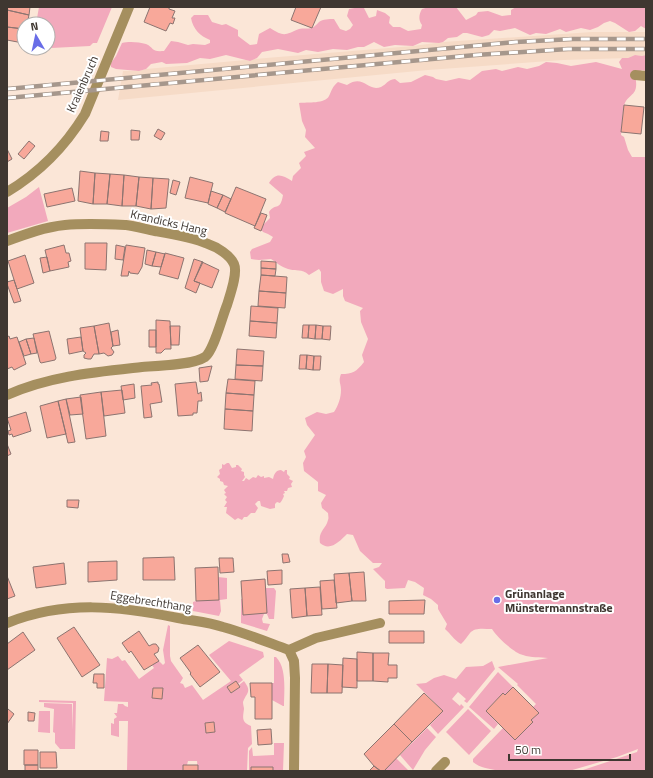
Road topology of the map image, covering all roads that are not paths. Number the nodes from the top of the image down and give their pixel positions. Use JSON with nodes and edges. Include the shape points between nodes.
{"nodes":[{"id":1,"x":129,"y":7,"type":"edge"},
{"id":2,"x":635,"y":75,"type":"dead end"},
{"id":3,"x":646,"y":76,"type":"edge"},
{"id":4,"x":7,"y":192,"type":"edge"},
{"id":5,"x":7,"y":241,"type":"edge"},
{"id":6,"x":7,"y":395,"type":"edge"},
{"id":7,"x":7,"y":623,"type":"edge"},
{"id":8,"x":380,"y":623,"type":"dead end"},
{"id":9,"x":289,"y":650,"type":"junction"},
{"id":10,"x":445,"y":762,"type":"dead end"},
{"id":11,"x":294,"y":771,"type":"edge"},
{"id":12,"x":436,"y":771,"type":"edge"}],
"edges":[{"from":1,"to":4,"type":"street","name":"Kraienbruch","via":[[85,114],[76,128],[53,156]]},
{"from":2,"to":3,"type":"street"},
{"from":5,"to":6,"type":"street","name":"Krandicks Hang","via":[[35,231],[64,225],[128,226],[208,244],[229,257],[235,268],[234,280],[212,347],[200,360],[51,380]]},
{"from":7,"to":9,"type":"street","name":"Eggebrechthang","via":[[56,609],[117,608],[222,626]]},
{"from":8,"to":9,"type":"street","via":[[316,638]]},
{"from":9,"to":11,"type":"street","via":[[294,661],[295,678]]},
{"from":10,"to":12,"type":"street"}]}
